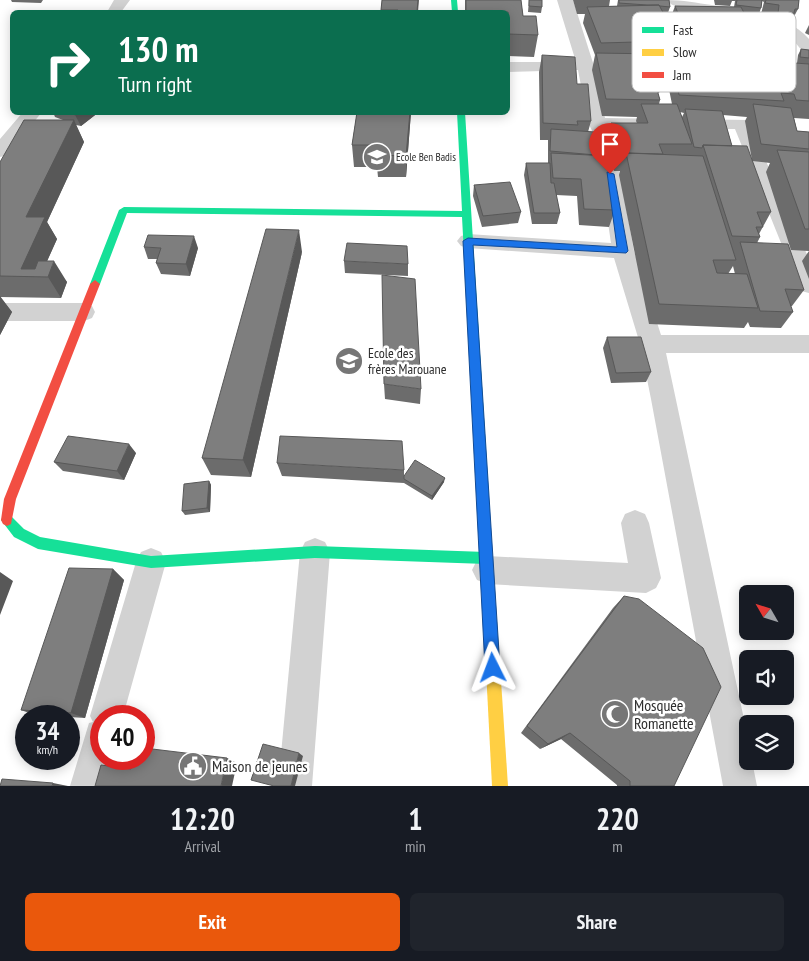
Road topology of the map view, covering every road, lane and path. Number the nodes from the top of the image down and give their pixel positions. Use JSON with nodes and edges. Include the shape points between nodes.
{"nodes":[{"id":1,"x":565,"y":0,"type":"edge"},
{"id":2,"x":674,"y":0,"type":"edge"},
{"id":3,"x":729,"y":12,"type":"edge"},
{"id":4,"x":796,"y":34,"type":"edge"},
{"id":5,"x":809,"y":49,"type":"edge"},
{"id":6,"x":510,"y":67,"type":"edge"},
{"id":7,"x":602,"y":67,"type":"junction"},
{"id":8,"x":632,"y":68,"type":"edge"},
{"id":9,"x":30,"y":115,"type":"edge"},
{"id":10,"x":461,"y":115,"type":"edge"},
{"id":11,"x":597,"y":123,"type":"junction"},
{"id":12,"x":0,"y":151,"type":"edge"},
{"id":13,"x":467,"y":214,"type":"junction"},
{"id":14,"x":468,"y":241,"type":"junction"},
{"id":15,"x":623,"y":251,"type":"junction"},
{"id":16,"x":809,"y":285,"type":"edge"},
{"id":17,"x":0,"y":312,"type":"edge"},
{"id":18,"x":84,"y":312,"type":"junction"},
{"id":19,"x":652,"y":344,"type":"junction"},
{"id":20,"x":809,"y":344,"type":"edge"},
{"id":21,"x":635,"y":523,"type":"dead end"},
{"id":22,"x":315,"y":552,"type":"junction"},
{"id":23,"x":151,"y":562,"type":"junction"},
{"id":24,"x":487,"y":564,"type":"junction"},
{"id":25,"x":110,"y":705,"type":"edge"},
{"id":26,"x":91,"y":770,"type":"edge"},
{"id":27,"x":87,"y":786,"type":"edge"},
{"id":28,"x":295,"y":786,"type":"edge"},
{"id":29,"x":500,"y":786,"type":"edge"},
{"id":30,"x":740,"y":786,"type":"edge"}],
"edges":[{"from":1,"to":7,"type":"street"},
{"from":2,"to":3,"type":"street"},
{"from":4,"to":5,"type":"street"},
{"from":6,"to":7,"type":"street"},
{"from":7,"to":8,"type":"street"},
{"from":7,"to":11,"type":"street"},
{"from":9,"to":12,"type":"street"},
{"from":10,"to":13,"type":"street"},
{"from":11,"to":15,"type":"street","via":[[604,136]]},
{"from":11,"to":16,"type":"street","via":[[742,124]]},
{"from":13,"to":14,"type":"street"},
{"from":13,"to":18,"type":"street","via":[[124,210]]},
{"from":14,"to":15,"type":"street"},
{"from":14,"to":24,"type":"street"},
{"from":15,"to":19,"type":"street"},
{"from":17,"to":18,"type":"street"},
{"from":18,"to":23,"type":"street","via":[[10,499],[6,519],[19,533],[38,543]]},
{"from":19,"to":20,"type":"street"},
{"from":19,"to":30,"type":"street"},
{"from":21,"to":24,"type":"street","via":[[646,578]]},
{"from":22,"to":23,"type":"street"},
{"from":22,"to":24,"type":"street"},
{"from":22,"to":28,"type":"street"},
{"from":23,"to":25,"type":"street"},
{"from":24,"to":29,"type":"street"},
{"from":26,"to":27,"type":"street"}]}
